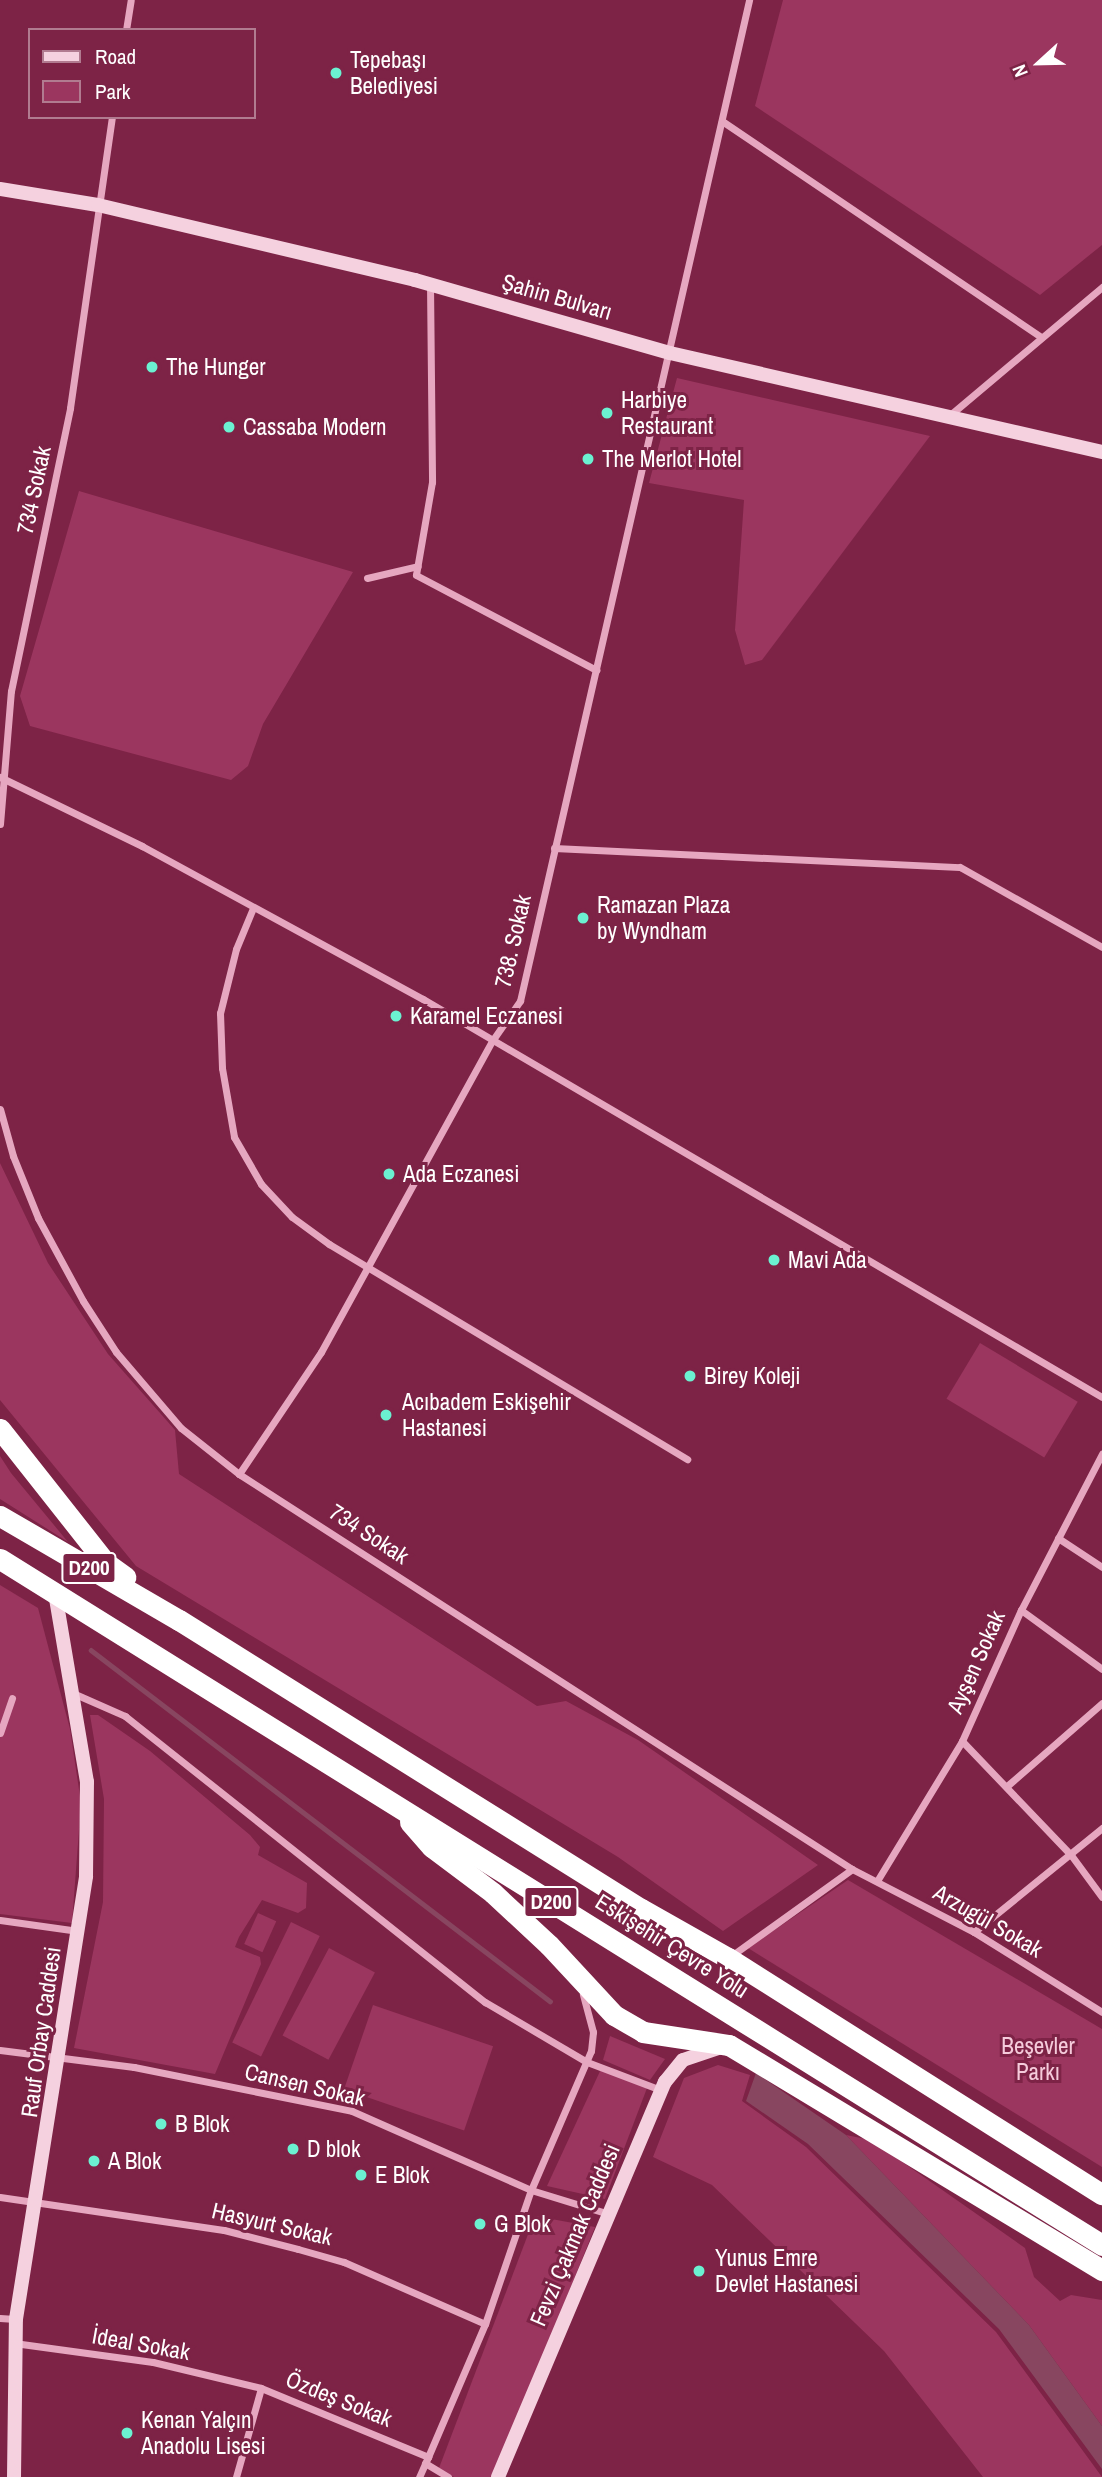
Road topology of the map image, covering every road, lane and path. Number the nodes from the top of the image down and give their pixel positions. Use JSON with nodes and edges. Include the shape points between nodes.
{"nodes":[{"id":1,"x":131,"y":0,"type":"edge"},
{"id":2,"x":748,"y":0,"type":"edge"},
{"id":3,"x":126,"y":28,"type":"edge"},
{"id":4,"x":112,"y":119,"type":"edge"},
{"id":5,"x":722,"y":121,"type":"junction"},
{"id":6,"x":0,"y":188,"type":"edge"},
{"id":7,"x":98,"y":205,"type":"junction"},
{"id":8,"x":430,"y":284,"type":"junction"},
{"id":9,"x":1102,"y":287,"type":"edge"},
{"id":10,"x":1041,"y":337,"type":"junction"},
{"id":11,"x":670,"y":353,"type":"junction"},
{"id":12,"x":949,"y":416,"type":"junction"},
{"id":13,"x":1102,"y":452,"type":"edge"},
{"id":14,"x":418,"y":566,"type":"junction"},
{"id":15,"x":367,"y":578,"type":"dead end"},
{"id":16,"x":596,"y":670,"type":"junction"},
{"id":17,"x":3,"y":778,"type":"edge"},
{"id":18,"x":0,"y":824,"type":"edge"},
{"id":19,"x":554,"y":848,"type":"junction"},
{"id":20,"x":253,"y":908,"type":"junction"},
{"id":21,"x":1102,"y":947,"type":"edge"},
{"id":22,"x":492,"y":1041,"type":"junction"},
{"id":23,"x":0,"y":1109,"type":"edge"},
{"id":24,"x":369,"y":1268,"type":"junction"},
{"id":25,"x":1102,"y":1397,"type":"edge"},
{"id":26,"x":0,"y":1429,"type":"edge"},
{"id":27,"x":1102,"y":1454,"type":"edge"},
{"id":28,"x":687,"y":1459,"type":"dead end"},
{"id":29,"x":239,"y":1474,"type":"junction"},
{"id":30,"x":0,"y":1516,"type":"edge"},
{"id":31,"x":1058,"y":1538,"type":"junction"},
{"id":32,"x":0,"y":1559,"type":"edge"},
{"id":33,"x":1102,"y":1567,"type":"edge"},
{"id":34,"x":55,"y":1593,"type":"junction"},
{"id":35,"x":1021,"y":1610,"type":"junction"},
{"id":36,"x":179,"y":1620,"type":"junction"},
{"id":37,"x":1102,"y":1669,"type":"edge"},
{"id":38,"x":75,"y":1694,"type":"junction"},
{"id":39,"x":12,"y":1698,"type":"dead end"},
{"id":40,"x":1102,"y":1703,"type":"edge"},
{"id":41,"x":0,"y":1733,"type":"edge"},
{"id":42,"x":962,"y":1741,"type":"junction"},
{"id":43,"x":1007,"y":1786,"type":"junction"},
{"id":44,"x":397,"y":1807,"type":"junction"},
{"id":45,"x":1102,"y":1828,"type":"edge"},
{"id":46,"x":1071,"y":1854,"type":"junction"},
{"id":47,"x":852,"y":1868,"type":"junction"},
{"id":48,"x":877,"y":1881,"type":"junction"},
{"id":49,"x":1102,"y":1897,"type":"edge"},
{"id":50,"x":0,"y":1920,"type":"edge"},
{"id":51,"x":78,"y":1931,"type":"junction"},
{"id":52,"x":974,"y":1933,"type":"junction"},
{"id":53,"x":728,"y":1958,"type":"junction"},
{"id":54,"x":572,"y":1968,"type":"junction"},
{"id":55,"x":1102,"y":2012,"type":"edge"},
{"id":56,"x":729,"y":2045,"type":"junction"},
{"id":57,"x":0,"y":2050,"type":"edge"},
{"id":58,"x":61,"y":2058,"type":"junction"},
{"id":59,"x":587,"y":2062,"type":"junction"},
{"id":60,"x":661,"y":2090,"type":"junction"},
{"id":61,"x":531,"y":2190,"type":"junction"},
{"id":62,"x":1102,"y":2194,"type":"edge"},
{"id":63,"x":0,"y":2197,"type":"edge"},
{"id":64,"x":38,"y":2203,"type":"junction"},
{"id":65,"x":608,"y":2214,"type":"junction"},
{"id":66,"x":1102,"y":2245,"type":"edge"},
{"id":67,"x":1102,"y":2270,"type":"edge"},
{"id":68,"x":0,"y":2318,"type":"edge"},
{"id":69,"x":16,"y":2319,"type":"junction"},
{"id":70,"x":485,"y":2324,"type":"junction"},
{"id":71,"x":14,"y":2343,"type":"junction"},
{"id":72,"x":261,"y":2388,"type":"junction"},
{"id":73,"x":426,"y":2460,"type":"junction"},
{"id":74,"x":13,"y":2477,"type":"edge"},
{"id":75,"x":236,"y":2477,"type":"edge"},
{"id":76,"x":419,"y":2477,"type":"edge"},
{"id":77,"x":448,"y":2477,"type":"edge"},
{"id":78,"x":498,"y":2477,"type":"edge"}],
"edges":[{"from":1,"to":3,"type":"street"},
{"from":2,"to":5,"type":"street","name":"738. Sokak"},
{"from":4,"to":7,"type":"street","name":"734 Sokak"},
{"from":5,"to":10,"type":"street"},
{"from":5,"to":11,"type":"street","name":"738. Sokak"},
{"from":6,"to":7,"type":"street","name":"Şahin Bulvarı"},
{"from":7,"to":8,"type":"street","name":"Şahin Bulvarı"},
{"from":7,"to":17,"type":"street","name":"734 Sokak","via":[[71,408],[11,691]]},
{"from":8,"to":11,"type":"street","name":"Şahin Bulvarı"},
{"from":8,"to":14,"type":"street","via":[[432,482]]},
{"from":9,"to":10,"type":"street"},
{"from":10,"to":12,"type":"street"},
{"from":11,"to":12,"type":"street","name":"Şahin Bulvarı"},
{"from":11,"to":16,"type":"street","name":"738. Sokak"},
{"from":12,"to":13,"type":"street","name":"Şahin Bulvarı"},
{"from":14,"to":15,"type":"street"},
{"from":14,"to":16,"type":"street","via":[[416,575]]},
{"from":16,"to":19,"type":"street","name":"738. Sokak"},
{"from":17,"to":18,"type":"street","name":"734 Sokak"},
{"from":17,"to":20,"type":"street"},
{"from":19,"to":21,"type":"street","via":[[960,867]]},
{"from":19,"to":22,"type":"street","name":"738. Sokak","via":[[520,1000]]},
{"from":20,"to":22,"type":"street"},
{"from":20,"to":24,"type":"street","via":[[236,949],[220,1013],[222,1068],[234,1137],[261,1184],[292,1217]]},
{"from":22,"to":24,"type":"street","name":"738. Sokak"},
{"from":22,"to":25,"type":"street"},
{"from":23,"to":29,"type":"street","name":"734 Sokak","via":[[38,1218],[116,1352],[181,1428]]},
{"from":24,"to":28,"type":"street"},
{"from":24,"to":29,"type":"street","name":"738. Sokak","via":[[321,1352]]},
{"from":26,"to":36,"type":"highway","via":[[107,1563]]},
{"from":27,"to":31,"type":"street","name":"Ayşen Sokak"},
{"from":29,"to":47,"type":"street","name":"734 Sokak"},
{"from":30,"to":36,"type":"highway","name":"Eskişehir Çevre Yolu","number":"D200"},
{"from":31,"to":33,"type":"street"},
{"from":31,"to":35,"type":"street","name":"Ayşen Sokak"},
{"from":32,"to":34,"type":"highway","name":"Eskişehir Çevre Yolu","number":"D200"},
{"from":34,"to":38,"type":"street","name":"Rauf Orbay Caddesi"},
{"from":34,"to":44,"type":"highway","name":"Eskişehir Çevre Yolu","number":"D200"},
{"from":35,"to":37,"type":"street"},
{"from":35,"to":42,"type":"street","name":"Ayşen Sokak"},
{"from":36,"to":53,"type":"highway","name":"Eskişehir Çevre Yolu","number":"D200","via":[[641,1909]]},
{"from":38,"to":51,"type":"street","name":"Rauf Orbay Caddesi","via":[[87,1782],[86,1876]]},
{"from":38,"to":59,"type":"street","via":[[125,1716],[485,2002]]},
{"from":39,"to":41,"type":"street"},
{"from":40,"to":43,"type":"street"},
{"from":42,"to":43,"type":"street"},
{"from":42,"to":48,"type":"street","name":"Ayşen Sokak"},
{"from":43,"to":46,"type":"street"},
{"from":44,"to":54,"type":"highway","via":[[432,1847],[493,1893]]},
{"from":44,"to":66,"type":"highway","name":"Eskişehir Çevre Yolu","number":"D200"},
{"from":45,"to":46,"type":"street"},
{"from":46,"to":49,"type":"street"},
{"from":46,"to":52,"type":"street"},
{"from":47,"to":48,"type":"street","name":"Arzugül Sokak"},
{"from":47,"to":53,"type":"street"},
{"from":48,"to":52,"type":"street","name":"Arzugül Sokak"},
{"from":50,"to":51,"type":"street"},
{"from":51,"to":58,"type":"street","name":"Rauf Orbay Caddesi"},
{"from":52,"to":55,"type":"street","name":"Arzugül Sokak"},
{"from":53,"to":62,"type":"highway","name":"Eskişehir Çevre Yolu","number":"D200"},
{"from":54,"to":56,"type":"highway","via":[[614,2015],[643,2032]]},
{"from":54,"to":59,"type":"street","via":[[588,2005],[593,2032]]},
{"from":56,"to":60,"type":"street","name":"Fevzi Çakmak Caddesi","via":[[683,2060]]},
{"from":56,"to":67,"type":"highway"},
{"from":57,"to":58,"type":"street","name":"Cansen Sokak"},
{"from":58,"to":61,"type":"street","name":"Cansen Sokak","via":[[134,2067],[352,2111]]},
{"from":58,"to":64,"type":"street","name":"Rauf Orbay Caddesi"},
{"from":59,"to":60,"type":"street"},
{"from":59,"to":61,"type":"street"},
{"from":60,"to":65,"type":"street","name":"Fevzi Çakmak Caddesi"},
{"from":61,"to":65,"type":"street","name":"Cansen Sokak"},
{"from":61,"to":70,"type":"street"},
{"from":63,"to":64,"type":"street","name":"Hasyurt Sokak"},
{"from":64,"to":69,"type":"street","name":"Rauf Orbay Caddesi","via":[[27,2240]]},
{"from":64,"to":70,"type":"street","name":"Hasyurt Sokak","via":[[224,2230],[298,2249],[344,2262]]},
{"from":65,"to":78,"type":"street","name":"Fevzi Çakmak Caddesi"},
{"from":68,"to":69,"type":"street"},
{"from":69,"to":71,"type":"street","name":"Rauf Orbay Caddesi"},
{"from":70,"to":73,"type":"street"},
{"from":71,"to":72,"type":"street","name":"İdeal Sokak","via":[[153,2362]]},
{"from":71,"to":74,"type":"street","name":"Rauf Orbay Caddesi"},
{"from":72,"to":73,"type":"street","name":"Özdeş Sokak"},
{"from":72,"to":75,"type":"street","name":"Özdeş Sokak"},
{"from":73,"to":76,"type":"street"},
{"from":73,"to":77,"type":"street","name":"Özdeş Sokak"}]}
